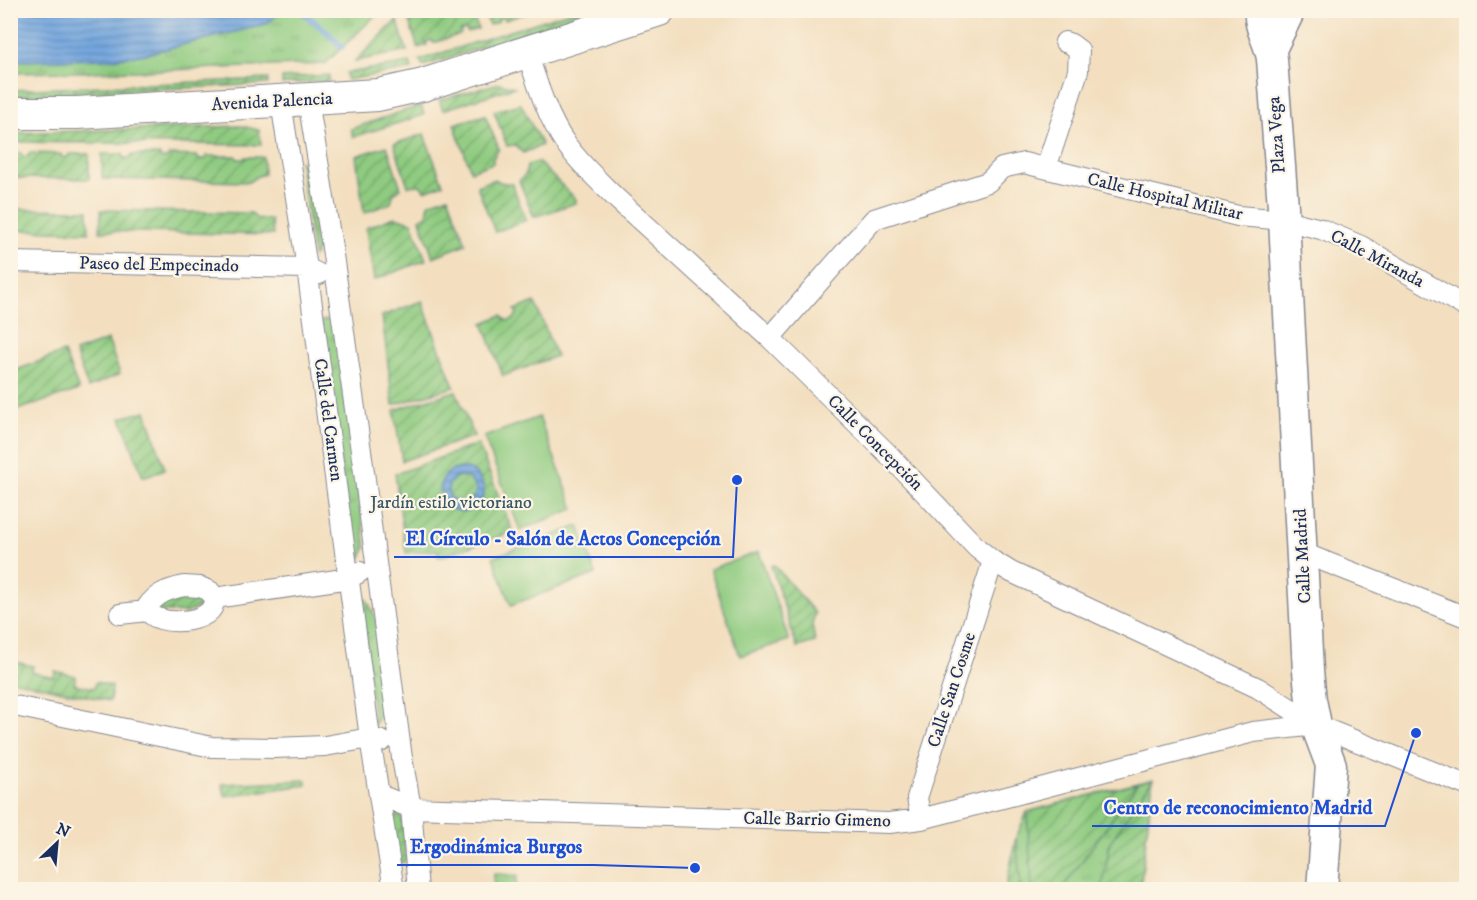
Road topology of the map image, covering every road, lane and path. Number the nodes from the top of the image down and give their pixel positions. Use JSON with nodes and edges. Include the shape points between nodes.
{"nodes":[{"id":1,"x":659,"y":10,"type":"edge"},
{"id":2,"x":1272,"y":19,"type":"edge"},
{"id":3,"x":527,"y":52,"type":"junction"},
{"id":4,"x":1069,"y":52,"type":"dead end"},
{"id":5,"x":294,"y":101,"type":"junction"},
{"id":6,"x":10,"y":113,"type":"edge"},
{"id":7,"x":1046,"y":168,"type":"junction"},
{"id":8,"x":1284,"y":220,"type":"junction"},
{"id":9,"x":331,"y":241,"type":"junction"},
{"id":10,"x":10,"y":262,"type":"edge"},
{"id":11,"x":307,"y":268,"type":"junction"},
{"id":12,"x":339,"y":296,"type":"junction"},
{"id":13,"x":1467,"y":307,"type":"edge"},
{"id":14,"x":770,"y":338,"type":"junction"},
{"id":15,"x":374,"y":549,"type":"junction"},
{"id":16,"x":1303,"y":552,"type":"junction"},
{"id":17,"x":993,"y":561,"type":"junction"},
{"id":18,"x":350,"y":578,"type":"junction"},
{"id":19,"x":215,"y":598,"type":"junction"},
{"id":20,"x":382,"y":609,"type":"junction"},
{"id":21,"x":147,"y":611,"type":"junction"},
{"id":22,"x":120,"y":614,"type":"dead end"},
{"id":23,"x":1467,"y":616,"type":"edge"},
{"id":24,"x":394,"y":700,"type":"junction"},
{"id":25,"x":10,"y":705,"type":"edge"},
{"id":26,"x":1316,"y":725,"type":"junction"},
{"id":27,"x":370,"y":738,"type":"junction"},
{"id":28,"x":402,"y":758,"type":"junction"},
{"id":29,"x":1467,"y":785,"type":"edge"},
{"id":30,"x":380,"y":795,"type":"junction"},
{"id":31,"x":411,"y":808,"type":"junction"},
{"id":32,"x":921,"y":819,"type":"junction"},
{"id":33,"x":394,"y":890,"type":"edge"},
{"id":34,"x":418,"y":890,"type":"edge"},
{"id":35,"x":1322,"y":890,"type":"edge"}],
"edges":[{"from":1,"to":3,"type":"highway","name":"Avenida Palencia"},
{"from":2,"to":8,"type":"main road","name":"Plaza Vega"},
{"from":3,"to":5,"type":"highway","name":"Avenida Palencia","via":[[390,93]]},
{"from":3,"to":14,"type":"street","name":"Calle Concepción","via":[[545,105],[565,143],[617,199]]},
{"from":4,"to":7,"type":"street","via":[[1078,71]]},
{"from":5,"to":6,"type":"highway","name":"Avenida Palencia"},
{"from":5,"to":9,"type":"street","name":"Calle del Carmen"},
{"from":5,"to":11,"type":"street","name":"Calle del Carmen"},
{"from":7,"to":8,"type":"street","name":"Calle Hospital Militar","via":[[1238,216]]},
{"from":7,"to":14,"type":"street","name":"Calle Hospital Militar","via":[[1015,164],[1002,168],[988,182],[874,219]]},
{"from":8,"to":13,"type":"street","name":"Calle Miranda","via":[[1361,246]]},
{"from":8,"to":16,"type":"main road","name":"Calle Madrid"},
{"from":9,"to":11,"type":"street","via":[[323,258]]},
{"from":9,"to":12,"type":"street","name":"Calle del Carmen"},
{"from":10,"to":11,"type":"street","name":"Paseo del Empecinado"},
{"from":11,"to":12,"type":"street","via":[[320,274]]},
{"from":11,"to":18,"type":"street","name":"Calle del Carmen"},
{"from":12,"to":15,"type":"street","name":"Calle del Carmen"},
{"from":14,"to":17,"type":"street","name":"Calle Concepción"},
{"from":15,"to":18,"type":"street","via":[[362,570]]},
{"from":15,"to":20,"type":"street","name":"Calle del Carmen"},
{"from":16,"to":23,"type":"street"},
{"from":16,"to":26,"type":"main road","name":"Calle Madrid","via":[[1308,671]]},
{"from":17,"to":26,"type":"street","name":"Calle Concepción","via":[[1258,688]]},
{"from":17,"to":32,"type":"street","name":"Calle San Cosme","via":[[917,798]]},
{"from":18,"to":19,"type":"street"},
{"from":18,"to":20,"type":"street","via":[[362,585]]},
{"from":18,"to":27,"type":"street","name":"Calle del Carmen"},
{"from":19,"to":21,"type":"street","via":[[205,589],[184,586],[153,599]]},
{"from":19,"to":21,"type":"street","via":[[208,615],[186,620],[156,619]]},
{"from":20,"to":24,"type":"street","name":"Calle del Carmen"},
{"from":21,"to":22,"type":"street"},
{"from":24,"to":27,"type":"street","via":[[380,730]]},
{"from":24,"to":28,"type":"street","name":"Calle del Carmen"},
{"from":25,"to":27,"type":"street","via":[[212,747],[325,746]]},
{"from":26,"to":29,"type":"street","name":"Calle Concepción"},
{"from":26,"to":32,"type":"street","name":"Calle Barrio Gimeno","via":[[1252,732]]},
{"from":26,"to":35,"type":"main road","name":"Calle Madrid","via":[[1331,765]]},
{"from":27,"to":28,"type":"street","via":[[381,740]]},
{"from":27,"to":30,"type":"street","name":"Calle del Carmen"},
{"from":28,"to":31,"type":"street","name":"Calle del Carmen"},
{"from":30,"to":31,"type":"street","name":"Calle Barrio Gimeno"},
{"from":30,"to":33,"type":"street","name":"Calle del Carmen"},
{"from":31,"to":32,"type":"street","name":"Calle Barrio Gimeno","via":[[889,823]]},
{"from":31,"to":34,"type":"street","name":"Calle del Carmen"}]}
